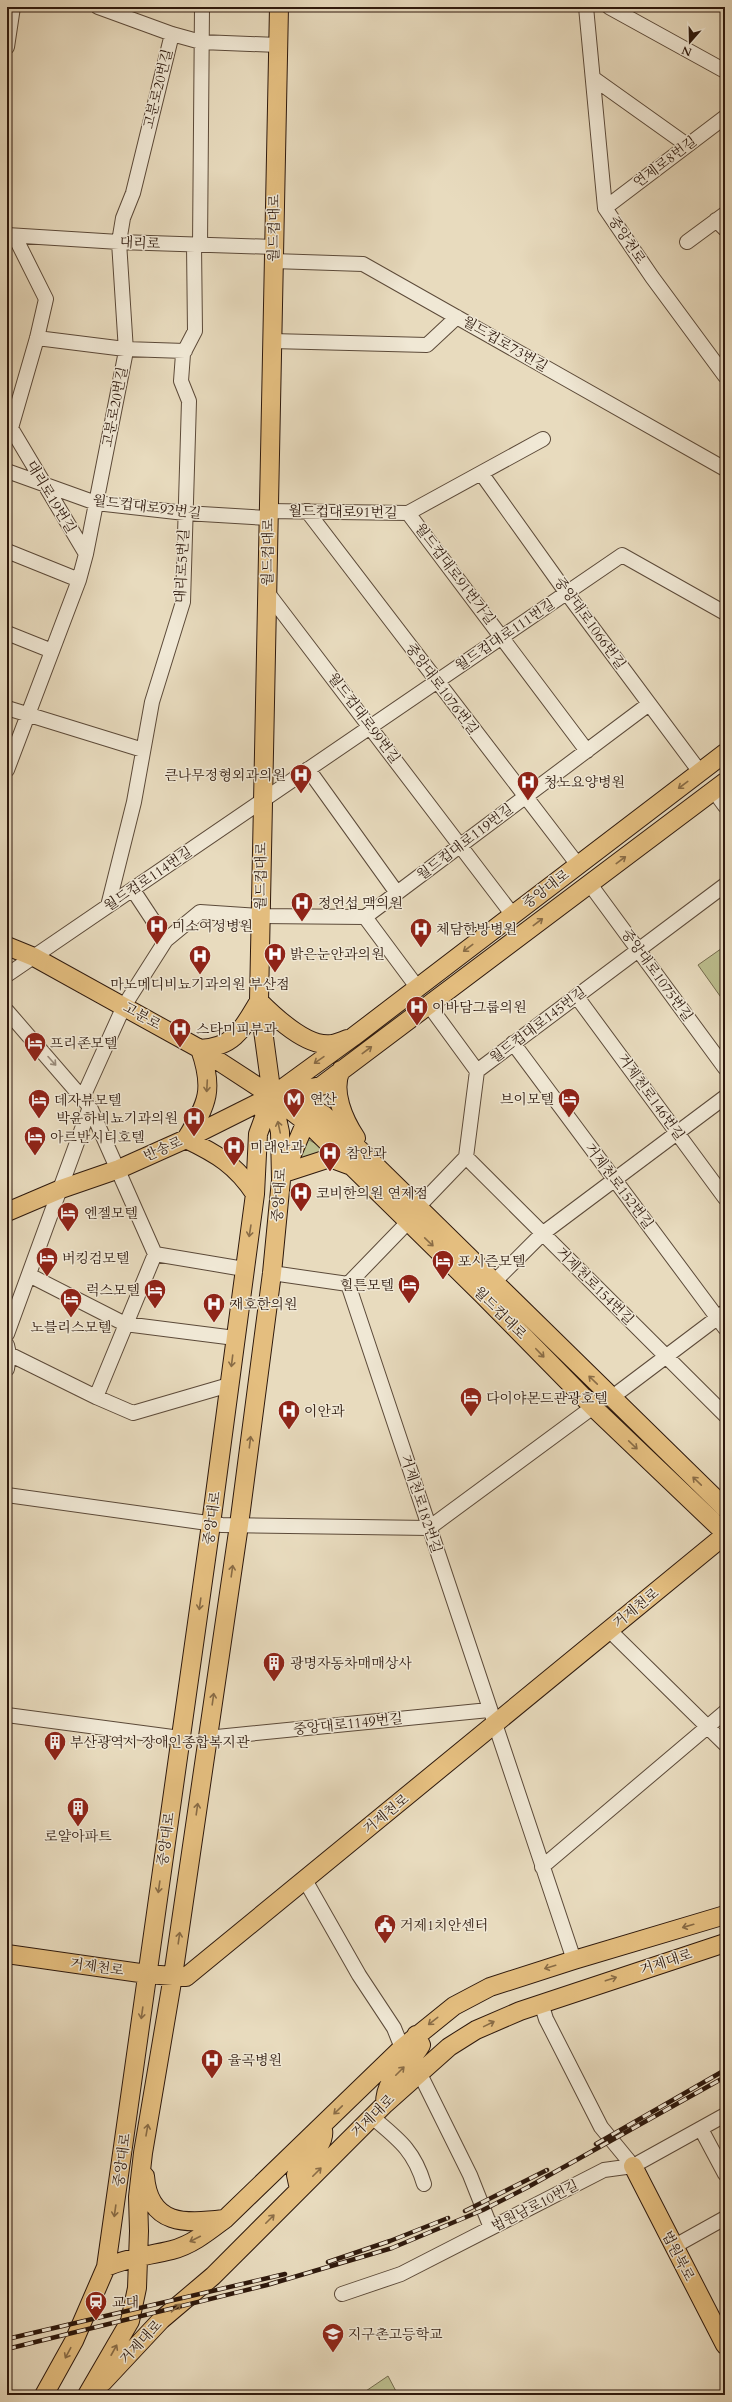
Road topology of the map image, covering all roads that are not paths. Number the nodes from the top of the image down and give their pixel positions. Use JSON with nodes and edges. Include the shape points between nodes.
{"nodes":[{"id":1,"x":13,"y":7,"type":"edge"},
{"id":2,"x":98,"y":7,"type":"edge"},
{"id":3,"x":202,"y":7,"type":"edge"},
{"id":4,"x":279,"y":7,"type":"edge"},
{"id":5,"x":586,"y":7,"type":"edge"},
{"id":6,"x":609,"y":7,"type":"edge"},
{"id":7,"x":172,"y":34,"type":"junction"},
{"id":8,"x":201,"y":42,"type":"junction"},
{"id":9,"x":278,"y":45,"type":"junction"},
{"id":10,"x":7,"y":47,"type":"edge"},
{"id":11,"x":725,"y":71,"type":"edge"},
{"id":12,"x":593,"y":78,"type":"junction"},
{"id":13,"x":725,"y":117,"type":"edge"},
{"id":14,"x":687,"y":145,"type":"junction"},
{"id":15,"x":605,"y":208,"type":"junction"},
{"id":16,"x":722,"y":221,"type":"edge"},
{"id":17,"x":11,"y":236,"type":"edge"},
{"id":18,"x":119,"y":242,"type":"junction"},
{"id":19,"x":687,"y":242,"type":"dead end"},
{"id":20,"x":197,"y":245,"type":"junction"},
{"id":21,"x":274,"y":254,"type":"junction"},
{"id":22,"x":457,"y":317,"type":"junction"},
{"id":23,"x":38,"y":338,"type":"junction"},
{"id":24,"x":272,"y":341,"type":"junction"},
{"id":25,"x":126,"y":349,"type":"junction"},
{"id":26,"x":185,"y":351,"type":"junction"},
{"id":27,"x":723,"y":369,"type":"edge"},
{"id":28,"x":543,"y":439,"type":"dead end"},
{"id":29,"x":725,"y":469,"type":"edge"},
{"id":30,"x":7,"y":471,"type":"edge"},
{"id":31,"x":481,"y":473,"type":"junction"},
{"id":32,"x":45,"y":486,"type":"junction"},
{"id":33,"x":96,"y":503,"type":"junction"},
{"id":34,"x":307,"y":512,"type":"junction"},
{"id":35,"x":185,"y":513,"type":"junction"},
{"id":36,"x":408,"y":513,"type":"junction"},
{"id":37,"x":268,"y":515,"type":"junction"},
{"id":38,"x":7,"y":552,"type":"edge"},
{"id":39,"x":86,"y":554,"type":"junction"},
{"id":40,"x":79,"y":580,"type":"junction"},
{"id":41,"x":267,"y":592,"type":"junction"},
{"id":42,"x":566,"y":592,"type":"junction"},
{"id":43,"x":725,"y":613,"type":"edge"},
{"id":44,"x":7,"y":632,"type":"edge"},
{"id":45,"x":502,"y":637,"type":"junction"},
{"id":46,"x":52,"y":651,"type":"junction"},
{"id":47,"x":436,"y":681,"type":"junction"},
{"id":48,"x":649,"y":704,"type":"junction"},
{"id":49,"x":7,"y":708,"type":"edge"},
{"id":50,"x":27,"y":716,"type":"junction"},
{"id":51,"x":371,"y":726,"type":"junction"},
{"id":52,"x":143,"y":750,"type":"junction"},
{"id":53,"x":587,"y":751,"type":"junction"},
{"id":54,"x":725,"y":753,"type":"edge"},
{"id":55,"x":308,"y":769,"type":"junction"},
{"id":56,"x":7,"y":770,"type":"edge"},
{"id":57,"x":700,"y":772,"type":"junction"},
{"id":58,"x":719,"y":786,"type":"edge"},
{"id":59,"x":525,"y":797,"type":"junction"},
{"id":60,"x":262,"y":802,"type":"junction"},
{"id":61,"x":725,"y":806,"type":"edge"},
{"id":62,"x":461,"y":845,"type":"junction"},
{"id":63,"x":578,"y":865,"type":"junction"},
{"id":64,"x":589,"y":883,"type":"junction"},
{"id":65,"x":725,"y":885,"type":"edge"},
{"id":66,"x":133,"y":890,"type":"junction"},
{"id":67,"x":397,"y":893,"type":"junction"},
{"id":68,"x":108,"y":906,"type":"junction"},
{"id":69,"x":512,"y":914,"type":"junction"},
{"id":70,"x":260,"y":916,"type":"junction"},
{"id":71,"x":365,"y":917,"type":"junction"},
{"id":72,"x":166,"y":940,"type":"junction"},
{"id":73,"x":7,"y":946,"type":"edge"},
{"id":74,"x":639,"y":950,"type":"junction"},
{"id":75,"x":34,"y":957,"type":"junction"},
{"id":76,"x":7,"y":975,"type":"edge"},
{"id":77,"x":417,"y":987,"type":"junction"},
{"id":78,"x":577,"y":997,"type":"junction"},
{"id":79,"x":258,"y":1000,"type":"junction"},
{"id":80,"x":428,"y":1004,"type":"junction"},
{"id":81,"x":124,"y":1006,"type":"junction"},
{"id":82,"x":7,"y":1011,"type":"edge"},
{"id":83,"x":353,"y":1037,"type":"junction"},
{"id":84,"x":513,"y":1044,"type":"junction"},
{"id":85,"x":200,"y":1049,"type":"junction"},
{"id":86,"x":725,"y":1068,"type":"edge"},
{"id":87,"x":341,"y":1070,"type":"junction"},
{"id":88,"x":477,"y":1071,"type":"junction"},
{"id":89,"x":321,"y":1086,"type":"junction"},
{"id":90,"x":272,"y":1096,"type":"junction"},
{"id":91,"x":725,"y":1097,"type":"edge"},
{"id":92,"x":87,"y":1102,"type":"junction"},
{"id":93,"x":308,"y":1115,"type":"junction"},
{"id":94,"x":677,"y":1132,"type":"junction"},
{"id":95,"x":186,"y":1139,"type":"junction"},
{"id":96,"x":466,"y":1157,"type":"junction"},
{"id":97,"x":370,"y":1161,"type":"junction"},
{"id":98,"x":352,"y":1166,"type":"junction"},
{"id":99,"x":118,"y":1169,"type":"junction"},
{"id":100,"x":283,"y":1176,"type":"junction"},
{"id":101,"x":614,"y":1180,"type":"junction"},
{"id":102,"x":61,"y":1189,"type":"junction"},
{"id":103,"x":255,"y":1194,"type":"junction"},
{"id":104,"x":725,"y":1198,"type":"edge"},
{"id":105,"x":7,"y":1212,"type":"edge"},
{"id":106,"x":412,"y":1215,"type":"junction"},
{"id":107,"x":542,"y":1234,"type":"junction"},
{"id":108,"x":155,"y":1254,"type":"junction"},
{"id":109,"x":244,"y":1269,"type":"junction"},
{"id":110,"x":272,"y":1273,"type":"junction"},
{"id":111,"x":29,"y":1275,"type":"junction"},
{"id":112,"x":493,"y":1282,"type":"junction"},
{"id":113,"x":348,"y":1284,"type":"junction"},
{"id":114,"x":722,"y":1319,"type":"edge"},
{"id":115,"x":125,"y":1324,"type":"junction"},
{"id":116,"x":7,"y":1334,"type":"edge"},
{"id":117,"x":235,"y":1338,"type":"junction"},
{"id":118,"x":8,"y":1348,"type":"edge"},
{"id":119,"x":666,"y":1356,"type":"junction"},
{"id":120,"x":7,"y":1369,"type":"edge"},
{"id":121,"x":229,"y":1385,"type":"junction"},
{"id":122,"x":96,"y":1397,"type":"junction"},
{"id":123,"x":611,"y":1398,"type":"junction"},
{"id":124,"x":593,"y":1407,"type":"junction"},
{"id":125,"x":725,"y":1415,"type":"edge"},
{"id":126,"x":7,"y":1494,"type":"edge"},
{"id":127,"x":725,"y":1508,"type":"edge"},
{"id":128,"x":224,"y":1525,"type":"junction"},
{"id":129,"x":428,"y":1528,"type":"junction"},
{"id":130,"x":725,"y":1534,"type":"edge"},
{"id":131,"x":609,"y":1630,"type":"junction"},
{"id":132,"x":725,"y":1712,"type":"edge"},
{"id":133,"x":7,"y":1715,"type":"edge"},
{"id":134,"x":491,"y":1717,"type":"junction"},
{"id":135,"x":707,"y":1727,"type":"junction"},
{"id":136,"x":180,"y":1738,"type":"junction"},
{"id":137,"x":207,"y":1738,"type":"junction"},
{"id":138,"x":725,"y":1744,"type":"edge"},
{"id":139,"x":542,"y":1867,"type":"junction"},
{"id":140,"x":305,"y":1880,"type":"junction"},
{"id":141,"x":725,"y":1915,"type":"edge"},
{"id":142,"x":725,"y":1943,"type":"edge"},
{"id":143,"x":7,"y":1954,"type":"edge"},
{"id":144,"x":574,"y":1960,"type":"junction"},
{"id":145,"x":147,"y":1974,"type":"junction"},
{"id":146,"x":173,"y":1976,"type":"junction"},
{"id":147,"x":541,"y":2003,"type":"junction"},
{"id":148,"x":416,"y":2035,"type":"junction"},
{"id":149,"x":402,"y":2048,"type":"junction"},
{"id":150,"x":419,"y":2072,"type":"junction"},
{"id":151,"x":385,"y":2104,"type":"junction"},
{"id":152,"x":725,"y":2115,"type":"edge"},
{"id":153,"x":372,"y":2117,"type":"junction"},
{"id":154,"x":322,"y":2126,"type":"junction"},
{"id":155,"x":701,"y":2129,"type":"junction"},
{"id":156,"x":143,"y":2153,"type":"junction"},
{"id":157,"x":633,"y":2166,"type":"junction"},
{"id":158,"x":725,"y":2174,"type":"edge"},
{"id":159,"x":424,"y":2184,"type":"dead end"},
{"id":160,"x":299,"y":2189,"type":"junction"},
{"id":161,"x":138,"y":2197,"type":"joint"},
{"id":162,"x":725,"y":2218,"type":"edge"},
{"id":163,"x":225,"y":2219,"type":"junction"},
{"id":164,"x":492,"y":2228,"type":"junction"},
{"id":165,"x":673,"y":2247,"type":"junction"},
{"id":166,"x":137,"y":2256,"type":"junction"},
{"id":167,"x":106,"y":2267,"type":"junction"},
{"id":168,"x":342,"y":2294,"type":"dead end"},
{"id":169,"x":725,"y":2343,"type":"edge"},
{"id":170,"x":44,"y":2395,"type":"edge"},
{"id":171,"x":88,"y":2395,"type":"edge"}],
"edges":[{"from":1,"to":10,"type":"street"},
{"from":2,"to":7,"type":"street"},
{"from":3,"to":8,"type":"street","name":"대리로5번길"},
{"from":4,"to":9,"type":"main road","name":"월드컵대로"},
{"from":5,"to":12,"type":"street","name":"중앙천로"},
{"from":6,"to":11,"type":"street"},
{"from":7,"to":8,"type":"street"},
{"from":7,"to":18,"type":"street","name":"고분로20번길","via":[[133,193],[122,218]]},
{"from":8,"to":9,"type":"street"},
{"from":8,"to":20,"type":"street","name":"대리로5번길"},
{"from":9,"to":21,"type":"main road","name":"월드컵대로"},
{"from":12,"to":14,"type":"street"},
{"from":12,"to":15,"type":"street","name":"중앙천로"},
{"from":13,"to":14,"type":"street","name":"연제로8번길"},
{"from":14,"to":15,"type":"street","name":"연제로8번길"},
{"from":15,"to":27,"type":"street","name":"중앙천로","via":[[652,277]]},
{"from":16,"to":19,"type":"street"},
{"from":17,"to":18,"type":"street","name":"대리로"},
{"from":17,"to":23,"type":"street","name":"대리로19번길","via":[[46,299]]},
{"from":18,"to":20,"type":"street","name":"대리로"},
{"from":18,"to":25,"type":"street","name":"고분로20번길"},
{"from":20,"to":21,"type":"street","name":"대리로"},
{"from":20,"to":26,"type":"street","name":"대리로5번길","via":[[194,332]]},
{"from":21,"to":22,"type":"street","name":"월드컵로73번길","via":[[363,264]]},
{"from":21,"to":24,"type":"main road","name":"월드컵대로"},
{"from":22,"to":24,"type":"street","via":[[427,345]]},
{"from":22,"to":29,"type":"street","name":"월드컵로73번길"},
{"from":23,"to":25,"type":"street"},
{"from":23,"to":32,"type":"street","name":"대리로19번길","via":[[11,428]]},
{"from":24,"to":37,"type":"main road","name":"월드컵대로"},
{"from":25,"to":26,"type":"street"},
{"from":25,"to":33,"type":"street","name":"고분로20번길"},
{"from":26,"to":35,"type":"street","name":"대리로5번길","via":[[181,381],[189,402]]},
{"from":28,"to":31,"type":"street","name":"월드컵대로91번길"},
{"from":30,"to":32,"type":"street","name":"월드컵대로92번길"},
{"from":31,"to":36,"type":"street","name":"월드컵대로91번길"},
{"from":31,"to":42,"type":"street","name":"중앙대로1066번길"},
{"from":32,"to":33,"type":"street","name":"월드컵대로92번길"},
{"from":32,"to":39,"type":"street","name":"대리로19번길"},
{"from":33,"to":35,"type":"street","name":"월드컵대로92번길"},
{"from":33,"to":39,"type":"street","name":"고분로20번길"},
{"from":34,"to":36,"type":"street","name":"월드컵대로91번길"},
{"from":34,"to":37,"type":"street","name":"월드컵대로91번길"},
{"from":34,"to":47,"type":"street","name":"중앙대로1076번길"},
{"from":35,"to":37,"type":"street","name":"월드컵대로92번길"},
{"from":35,"to":52,"type":"street","name":"대리로5번길","via":[[183,602],[152,702]]},
{"from":36,"to":45,"type":"street","name":"월드컵대로91번가길"},
{"from":37,"to":41,"type":"main road","name":"월드컵대로"},
{"from":38,"to":40,"type":"street"},
{"from":39,"to":40,"type":"street","name":"고분로20번길"},
{"from":40,"to":46,"type":"street","name":"고분로20번길"},
{"from":41,"to":51,"type":"street","name":"월드컵대로99번길"},
{"from":41,"to":60,"type":"main road","name":"월드컵대로"},
{"from":42,"to":43,"type":"street","name":"월드컵대로111번길","via":[[622,554]]},
{"from":42,"to":45,"type":"street","name":"월드컵대로111번길"},
{"from":42,"to":48,"type":"street","name":"중앙대로1066번길"},
{"from":44,"to":46,"type":"street"},
{"from":45,"to":47,"type":"street","name":"월드컵대로111번길"},
{"from":45,"to":53,"type":"street","name":"월드컵대로91번가길"},
{"from":46,"to":50,"type":"street","name":"고분로20번길"},
{"from":47,"to":51,"type":"street","name":"월드컵대로111번길"},
{"from":47,"to":59,"type":"street","name":"중앙대로1076번길"},
{"from":48,"to":53,"type":"street","name":"월드컵대로119번길"},
{"from":48,"to":57,"type":"street","name":"중앙대로1066번길"},
{"from":49,"to":50,"type":"street"},
{"from":50,"to":52,"type":"street"},
{"from":50,"to":56,"type":"street","name":"고분로20번길"},
{"from":51,"to":55,"type":"street","name":"월드컵대로111번길"},
{"from":51,"to":62,"type":"street","name":"월드컵대로99번길"},
{"from":52,"to":68,"type":"street","name":"대리로5번길","via":[[134,802]]},
{"from":53,"to":59,"type":"street","name":"월드컵대로119번길"},
{"from":54,"to":57,"type":"main road","name":"중앙대로"},
{"from":55,"to":60,"type":"street","name":"월드컵대로111번길"},
{"from":55,"to":67,"type":"street"},
{"from":57,"to":63,"type":"main road","name":"중앙대로","one_way":true},
{"from":58,"to":61,"type":"street"},
{"from":64,"to":58,"type":"main road","name":"중앙대로","one_way":true},
{"from":59,"to":62,"type":"street","name":"월드컵대로119번길"},
{"from":59,"to":63,"type":"street","name":"중앙대로1076번길"},
{"from":60,"to":66,"type":"street","name":"월드컵로114번길"},
{"from":60,"to":70,"type":"main road","name":"월드컵대로"},
{"from":62,"to":67,"type":"street","name":"월드컵대로119번길"},
{"from":62,"to":69,"type":"street","name":"월드컵대로99번길"},
{"from":63,"to":69,"type":"main road","name":"중앙대로"},
{"from":64,"to":74,"type":"street","name":"중앙대로1075번길"},
{"from":80,"to":64,"type":"main road","name":"중앙대로","one_way":true},
{"from":65,"to":74,"type":"street","name":"월드컵대로145번길"},
{"from":66,"to":68,"type":"street","name":"월드컵로114번길"},
{"from":66,"to":72,"type":"street"},
{"from":67,"to":71,"type":"street","name":"월드컵대로119번길"},
{"from":68,"to":75,"type":"street","name":"월드컵로114번길"},
{"from":69,"to":77,"type":"main road","name":"중앙대로","one_way":true},
{"from":70,"to":71,"type":"street"},
{"from":70,"to":72,"type":"street","via":[[200,912]]},
{"from":70,"to":79,"type":"main road","name":"월드컵대로"},
{"from":71,"to":77,"type":"street"},
{"from":72,"to":81,"type":"street"},
{"from":73,"to":75,"type":"main road","name":"고분로"},
{"from":74,"to":78,"type":"street","name":"월드컵대로145번길"},
{"from":74,"to":86,"type":"street","name":"중앙대로1075번길"},
{"from":75,"to":76,"type":"street","name":"월드컵로114번길"},
{"from":75,"to":81,"type":"main road","name":"고분로"},
{"from":77,"to":83,"type":"main road","name":"중앙대로"},
{"from":78,"to":84,"type":"street","name":"월드컵대로145번길"},
{"from":78,"to":94,"type":"street","name":"거제천로146번길"},
{"from":79,"to":83,"type":"main road","via":[[290,1030],[311,1040],[330,1044]]},
{"from":79,"to":85,"type":"main road","via":[[242,1029],[228,1042],[216,1048]]},
{"from":79,"to":90,"type":"main road","name":"월드컵대로"},
{"from":87,"to":80,"type":"main road","name":"중앙대로","one_way":true},
{"from":80,"to":88,"type":"street"},
{"from":81,"to":85,"type":"main road","name":"고분로"},
{"from":81,"to":92,"type":"street"},
{"from":82,"to":92,"type":"street","one_way":true},
{"from":83,"to":90,"type":"main road","name":"중앙대로","one_way":true},
{"from":84,"to":88,"type":"street","name":"월드컵대로145번길"},
{"from":84,"to":101,"type":"street","name":"거제천로152번길"},
{"from":85,"to":90,"type":"main road","name":"고분로"},
{"from":85,"to":95,"type":"main road","one_way":true,"via":[[209,1086],[204,1110]]},
{"from":87,"to":89,"type":"main road","name":"중앙대로"},
{"from":87,"to":97,"type":"main road","via":[[337,1087],[344,1116]]},
{"from":88,"to":96,"type":"street","name":"월드컵대로145번길"},
{"from":89,"to":90,"type":"main road","name":"중앙대로"},
{"from":89,"to":93,"type":"main road"},
{"from":90,"to":93,"type":"main road","name":"월드컵대로"},
{"from":90,"to":95,"type":"main road","name":"반송로"},
{"from":100,"to":90,"type":"main road","name":"중앙대로","one_way":true,"via":[[280,1132]]},
{"from":90,"to":103,"type":"main road","name":"중앙대로","via":[[258,1134]]},
{"from":91,"to":94,"type":"street"},
{"from":92,"to":99,"type":"street"},
{"from":92,"to":102,"type":"street"},
{"from":93,"to":97,"type":"main road","name":"월드컵대로","via":[[324,1115]]},
{"from":93,"to":98,"type":"main road","name":"월드컵대로"},
{"from":93,"to":100,"type":"main road"},
{"from":94,"to":101,"type":"street"},
{"from":94,"to":104,"type":"street","name":"거제천로146번길"},
{"from":95,"to":99,"type":"main road","name":"반송로"},
{"from":95,"to":103,"type":"main road","via":[[231,1164]]},
{"from":96,"to":106,"type":"street"},
{"from":96,"to":107,"type":"street","name":"거제천로154번길"},
{"from":97,"to":106,"type":"main road","name":"월드컵대로"},
{"from":98,"to":100,"type":"main road","via":[[330,1158]]},
{"from":98,"to":106,"type":"main road","name":"월드컵대로"},
{"from":99,"to":102,"type":"main road","name":"반송로"},
{"from":99,"to":108,"type":"street"},
{"from":100,"to":110,"type":"main road","name":"중앙대로"},
{"from":101,"to":107,"type":"street"},
{"from":101,"to":114,"type":"street","name":"거제천로152번길"},
{"from":102,"to":105,"type":"main road","name":"반송로"},
{"from":102,"to":111,"type":"street"},
{"from":103,"to":109,"type":"main road","name":"중앙대로","one_way":true},
{"from":106,"to":112,"type":"main road","name":"월드컵대로"},
{"from":106,"to":113,"type":"street"},
{"from":106,"to":124,"type":"main road","name":"월드컵대로","one_way":true},
{"from":107,"to":112,"type":"street"},
{"from":107,"to":119,"type":"street","name":"거제천로154번길"},
{"from":108,"to":109,"type":"street"},
{"from":108,"to":115,"type":"street"},
{"from":109,"to":117,"type":"main road","name":"중앙대로"},
{"from":110,"to":113,"type":"street"},
{"from":128,"to":110,"type":"main road","name":"중앙대로","one_way":true},
{"from":111,"to":115,"type":"street"},
{"from":111,"to":116,"type":"street"},
{"from":123,"to":112,"type":"main road","name":"월드컵대로","one_way":true},
{"from":113,"to":129,"type":"street","name":"거제천로182번길"},
{"from":114,"to":119,"type":"street"},
{"from":115,"to":117,"type":"street"},
{"from":115,"to":122,"type":"street"},
{"from":117,"to":121,"type":"main road","name":"중앙대로","one_way":true},
{"from":118,"to":120,"type":"street"},
{"from":118,"to":122,"type":"street"},
{"from":119,"to":123,"type":"street"},
{"from":119,"to":125,"type":"street","name":"거제천로154번길"},
{"from":121,"to":122,"type":"street","via":[[133,1413]]},
{"from":121,"to":128,"type":"main road","name":"중앙대로"},
{"from":127,"to":123,"type":"main road","name":"월드컵대로","one_way":true},
{"from":124,"to":129,"type":"street"},
{"from":124,"to":130,"type":"main road","name":"월드컵대로","one_way":true},
{"from":126,"to":128,"type":"street"},
{"from":128,"to":129,"type":"street"},
{"from":128,"to":136,"type":"main road","name":"중앙대로","one_way":true},
{"from":137,"to":128,"type":"main road","name":"중앙대로","one_way":true},
{"from":129,"to":134,"type":"street","name":"거제천로182번길"},
{"from":130,"to":131,"type":"main road","name":"거제천로"},
{"from":131,"to":134,"type":"main road","name":"거제천로"},
{"from":131,"to":135,"type":"street"},
{"from":132,"to":135,"type":"street"},
{"from":133,"to":136,"type":"street"},
{"from":134,"to":137,"type":"street","name":"중앙대로1149번길"},
{"from":134,"to":139,"type":"street","name":"거제천로182번길"},
{"from":134,"to":140,"type":"main road","name":"거제천로"},
{"from":135,"to":138,"type":"street"},
{"from":135,"to":139,"type":"street"},
{"from":136,"to":145,"type":"main road","name":"중앙대로","one_way":true},
{"from":146,"to":137,"type":"main road","name":"중앙대로","one_way":true},
{"from":139,"to":144,"type":"street","name":"거제천로182번길"},
{"from":140,"to":146,"type":"main road","name":"거제천로","via":[[186,1977]]},
{"from":140,"to":149,"type":"street","via":[[359,1974],[394,2028]]},
{"from":141,"to":144,"type":"main road","name":"거제대로","one_way":true},
{"from":147,"to":142,"type":"main road","name":"거제대로","one_way":true},
{"from":143,"to":145,"type":"main road","name":"거제천로"},
{"from":144,"to":148,"type":"main road","name":"거제대로","one_way":true,"via":[[510,1980],[471,1996]]},
{"from":145,"to":146,"type":"main road","name":"거제천로"},
{"from":145,"to":167,"type":"main road","name":"중앙대로","one_way":true},
{"from":156,"to":146,"type":"main road","name":"중앙대로","one_way":true},
{"from":150,"to":147,"type":"main road","name":"거제대로","one_way":true,"via":[[449,2047],[476,2030]]},
{"from":147,"to":157,"type":"street","via":[[546,2019],[600,2127]]},
{"from":148,"to":149,"type":"main road","name":"거제대로"},
{"from":151,"to":148,"type":"main road","one_way":true,"via":[[385,2091],[390,2080],[415,2056],[421,2046]]},
{"from":149,"to":154,"type":"main road","name":"거제대로","one_way":true},
{"from":150,"to":151,"type":"main road","name":"거제대로"},
{"from":150,"to":164,"type":"street","via":[[470,2175]]},
{"from":151,"to":153,"type":"main road","name":"거제대로"},
{"from":152,"to":155,"type":"street","name":"법원남로10번길"},
{"from":153,"to":159,"type":"street","via":[[416,2160]]},
{"from":160,"to":153,"type":"main road","name":"거제대로","one_way":true},
{"from":154,"to":160,"type":"main road","via":[[324,2136],[321,2144],[301,2165],[296,2175]]},
{"from":154,"to":163,"type":"main road","name":"거제대로"},
{"from":155,"to":157,"type":"street","name":"법원남로10번길"},
{"from":155,"to":158,"type":"street"},
{"from":156,"to":161,"type":"main road","name":"중앙대로"},
{"from":156,"to":163,"type":"main road","via":[[150,2198],[157,2208],[179,2222]]},
{"from":157,"to":164,"type":"street","name":"법원남로10번길","via":[[604,2170]]},
{"from":157,"to":165,"type":"main road","name":"법원북로"},
{"from":171,"to":160,"type":"main road","name":"거제대로","one_way":true,"via":[[138,2347],[161,2320],[213,2276]]},
{"from":161,"to":166,"type":"main road","name":"거제대로"},
{"from":162,"to":165,"type":"street"},
{"from":163,"to":166,"type":"main road","name":"거제대로","one_way":true,"via":[[198,2238],[173,2250]]},
{"from":164,"to":168,"type":"street","name":"법원남로10번길","via":[[401,2274]]},
{"from":165,"to":169,"type":"main road","name":"법원북로"},
{"from":166,"to":167,"type":"main road","name":"거제대로"},
{"from":171,"to":166,"type":"main road","name":"거제대로","one_way":true,"via":[[130,2321],[137,2288]]},
{"from":167,"to":170,"type":"main road","name":"중앙대로","one_way":true,"via":[[74,2341]]}]}
